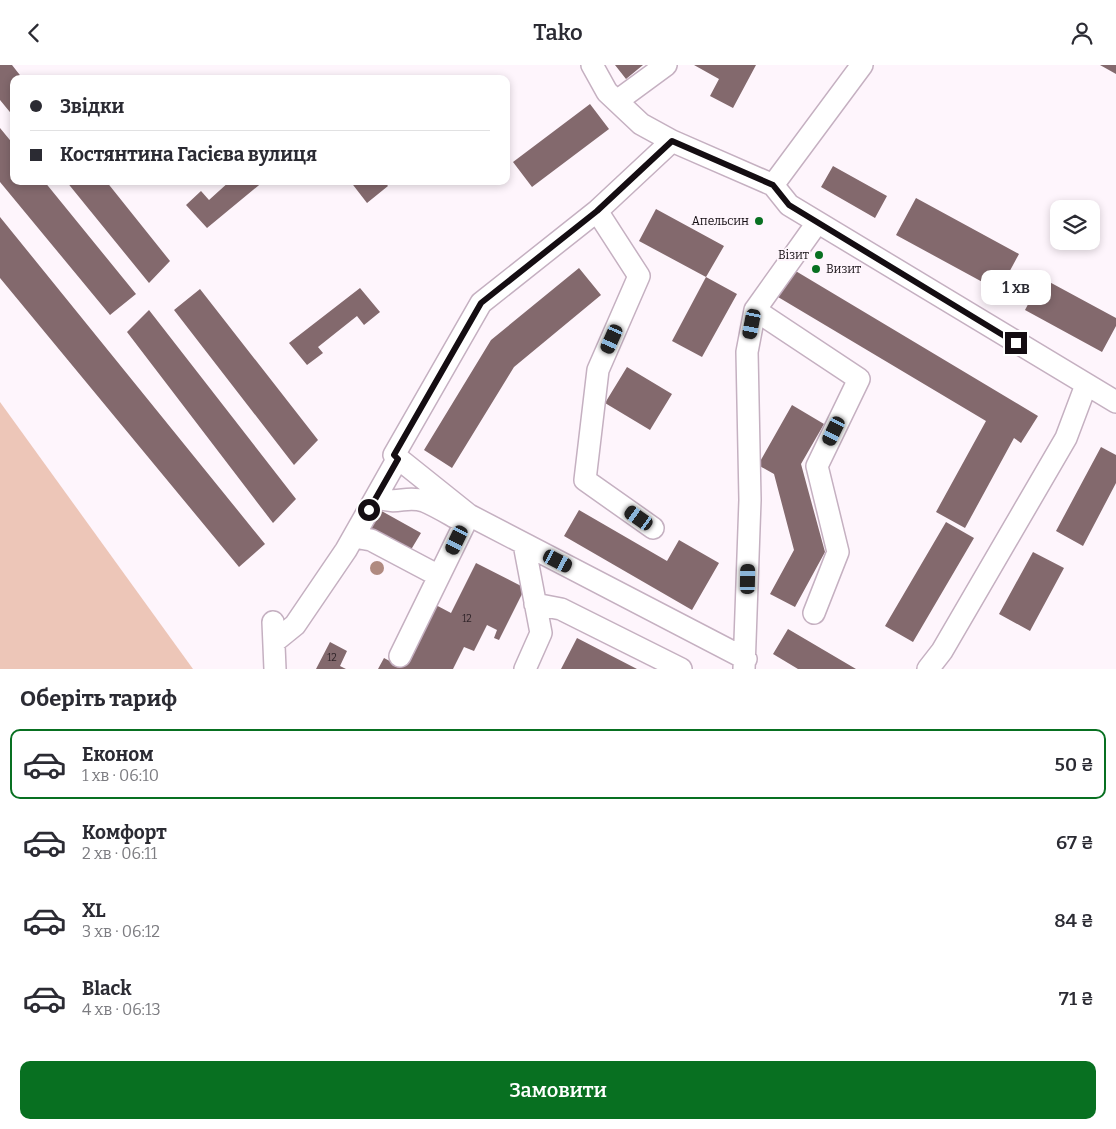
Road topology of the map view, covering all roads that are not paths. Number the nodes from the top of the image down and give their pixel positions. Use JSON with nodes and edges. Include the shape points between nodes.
{"nodes":[{"id":1,"x":592,"y":65,"type":"edge"},
{"id":2,"x":666,"y":65,"type":"edge"},
{"id":3,"x":862,"y":65,"type":"edge"},
{"id":4,"x":617,"y":101,"type":"junction"},
{"id":5,"x":672,"y":141,"type":"junction"},
{"id":6,"x":773,"y":185,"type":"junction"},
{"id":7,"x":597,"y":211,"type":"junction"},
{"id":8,"x":817,"y":223,"type":"junction"},
{"id":9,"x":755,"y":310,"type":"junction"},
{"id":10,"x":1086,"y":385,"type":"junction"},
{"id":11,"x":1116,"y":402,"type":"edge"},
{"id":12,"x":404,"y":463,"type":"junction"},
{"id":13,"x":376,"y":497,"type":"junction"},
{"id":14,"x":413,"y":500,"type":"junction"},
{"id":15,"x":468,"y":519,"type":"junction"},
{"id":16,"x":653,"y":528,"type":"dead end"},
{"id":17,"x":354,"y":537,"type":"junction"},
{"id":18,"x":524,"y":544,"type":"junction"},
{"id":19,"x":439,"y":576,"type":"junction"},
{"id":20,"x":535,"y":604,"type":"junction"},
{"id":21,"x":814,"y":613,"type":"dead end"},
{"id":22,"x":400,"y":656,"type":"dead end"},
{"id":23,"x":745,"y":664,"type":"edge"},
{"id":24,"x":275,"y":669,"type":"edge"},
{"id":25,"x":525,"y":669,"type":"edge"},
{"id":26,"x":681,"y":669,"type":"edge"},
{"id":27,"x":928,"y":669,"type":"edge"}],
"edges":[{"from":1,"to":4,"type":"street","via":[[607,92]]},
{"from":2,"to":4,"type":"street"},
{"from":3,"to":6,"type":"street"},
{"from":4,"to":5,"type":"street","via":[[641,125]]},
{"from":5,"to":6,"type":"street"},
{"from":5,"to":7,"type":"street"},
{"from":6,"to":8,"type":"street","via":[[789,205]]},
{"from":7,"to":12,"type":"street","via":[[481,303],[394,455]]},
{"from":7,"to":16,"type":"street","via":[[639,277],[598,370],[585,480]]},
{"from":8,"to":9,"type":"street"},
{"from":8,"to":10,"type":"street"},
{"from":9,"to":21,"type":"street","via":[[859,379],[817,466],[838,553]]},
{"from":9,"to":23,"type":"street","via":[[747,352],[750,500]]},
{"from":10,"to":11,"type":"street"},
{"from":10,"to":27,"type":"street","via":[[1066,438]]},
{"from":12,"to":13,"type":"street"},
{"from":12,"to":14,"type":"street"},
{"from":12,"to":15,"type":"street"},
{"from":13,"to":14,"type":"street","via":[[389,503]]},
{"from":13,"to":17,"type":"street"},
{"from":14,"to":15,"type":"street"},
{"from":15,"to":18,"type":"street"},
{"from":15,"to":19,"type":"street"},
{"from":17,"to":19,"type":"street","via":[[371,540]]},
{"from":17,"to":24,"type":"street","via":[[296,625],[274,632]]},
{"from":18,"to":20,"type":"street"},
{"from":18,"to":23,"type":"street"},
{"from":19,"to":22,"type":"street"},
{"from":20,"to":25,"type":"street","via":[[540,633]]},
{"from":20,"to":26,"type":"street","via":[[562,609]]}]}
